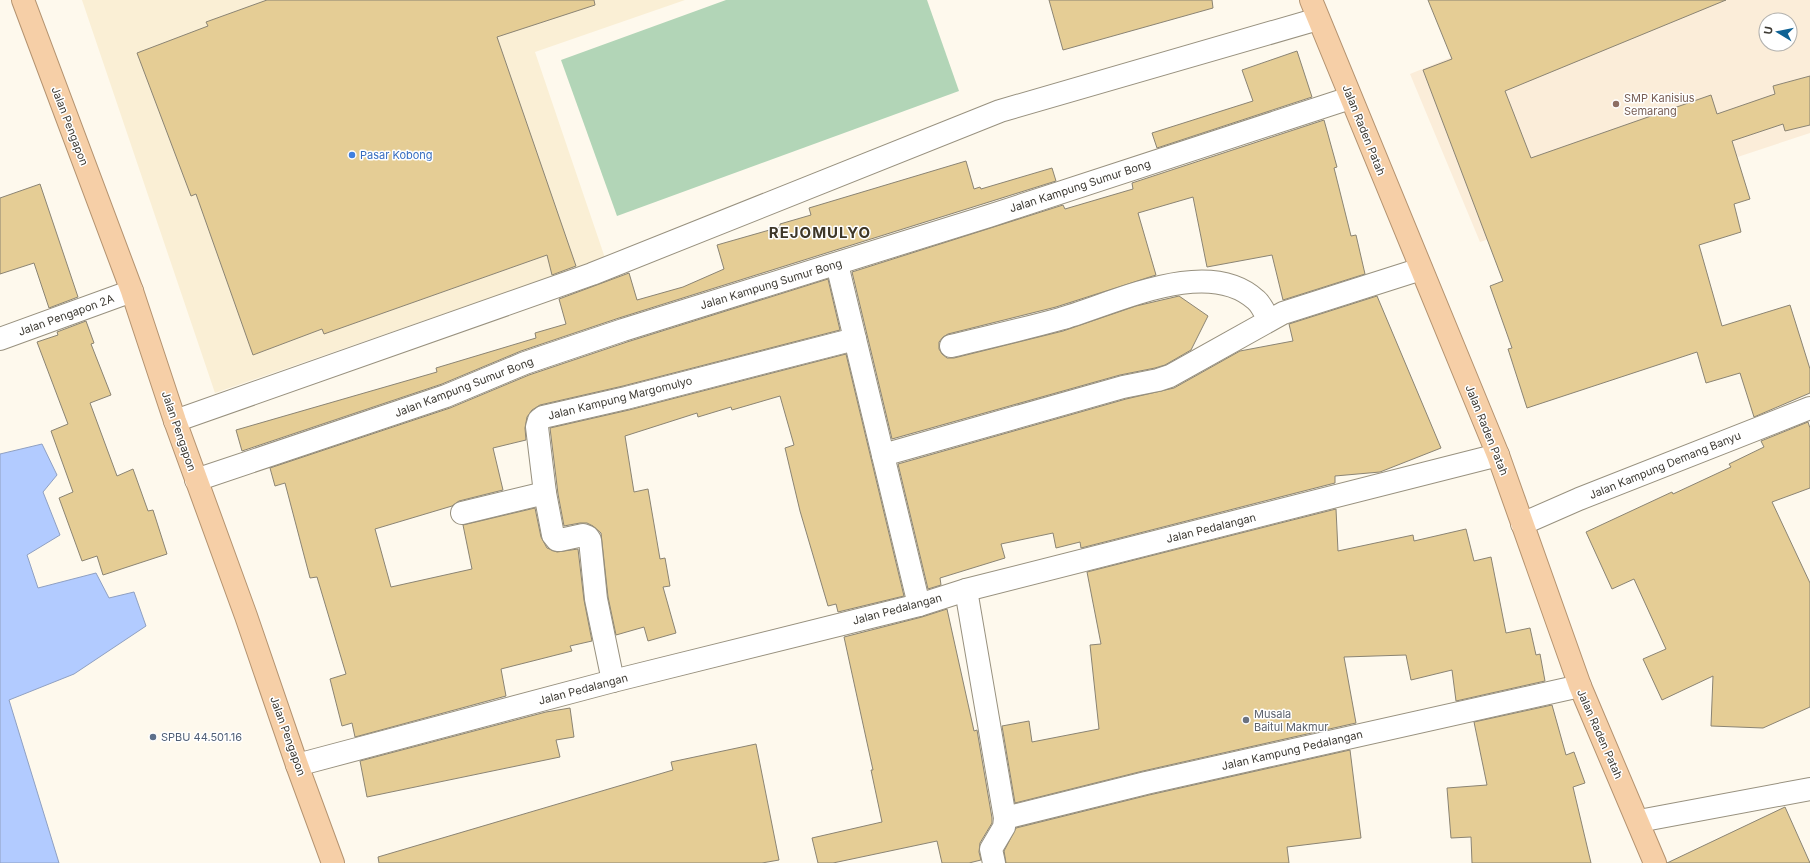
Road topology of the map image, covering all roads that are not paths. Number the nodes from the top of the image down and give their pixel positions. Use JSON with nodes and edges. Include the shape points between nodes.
{"nodes":[{"id":1,"x":23,"y":0,"type":"edge"},
{"id":2,"x":1315,"y":10,"type":"edge"},
{"id":3,"x":1350,"y":98,"type":"junction"},
{"id":4,"x":837,"y":264,"type":"junction"},
{"id":5,"x":1421,"y":269,"type":"junction"},
{"id":6,"x":132,"y":292,"type":"junction"},
{"id":7,"x":1269,"y":320,"type":"junction"},
{"id":8,"x":0,"y":339,"type":"edge"},
{"id":9,"x":855,"y":339,"type":"junction"},
{"id":10,"x":951,"y":346,"type":"dead end"},
{"id":11,"x":1810,"y":408,"type":"edge"},
{"id":12,"x":175,"y":421,"type":"junction"},
{"id":13,"x":883,"y":455,"type":"junction"},
{"id":14,"x":1498,"y":455,"type":"junction"},
{"id":15,"x":196,"y":480,"type":"junction"},
{"id":16,"x":545,"y":493,"type":"junction"},
{"id":17,"x":462,"y":513,"type":"dead end"},
{"id":18,"x":1522,"y":524,"type":"junction"},
{"id":19,"x":966,"y":590,"type":"junction"},
{"id":20,"x":919,"y":605,"type":"junction"},
{"id":21,"x":612,"y":681,"type":"junction"},
{"id":22,"x":1580,"y":686,"type":"junction"},
{"id":23,"x":297,"y":765,"type":"junction"},
{"id":24,"x":1810,"y":789,"type":"edge"},
{"id":25,"x":1005,"y":818,"type":"junction"},
{"id":26,"x":1638,"y":821,"type":"junction"},
{"id":27,"x":334,"y":863,"type":"edge"},
{"id":28,"x":994,"y":863,"type":"edge"},
{"id":29,"x":1655,"y":863,"type":"edge"}],
"edges":[{"from":1,"to":6,"type":"highway","name":"Jalan Pengapon"},
{"from":2,"to":3,"type":"highway","name":"Jalan Raden Patah"},
{"from":2,"to":12,"type":"street","via":[[1000,111],[592,274]]},
{"from":3,"to":4,"type":"street","name":"Jalan Kampung Sumur Bong"},
{"from":3,"to":5,"type":"highway","name":"Jalan Raden Patah"},
{"from":4,"to":9,"type":"street"},
{"from":4,"to":15,"type":"street","name":"Jalan Kampung Sumur Bong","via":[[525,363],[446,396]]},
{"from":5,"to":7,"type":"street","via":[[1283,313]]},
{"from":5,"to":14,"type":"highway","name":"Jalan Raden Patah"},
{"from":6,"to":8,"type":"street","name":"Jalan Pengapon 2A"},
{"from":6,"to":12,"type":"highway","name":"Jalan Pengapon"},
{"from":7,"to":10,"type":"street","via":[[1258,300],[1242,289],[1206,281],[1170,283],[1061,319]]},
{"from":7,"to":13,"type":"street","via":[[1215,352],[1158,380],[1122,387]]},
{"from":9,"to":13,"type":"street"},
{"from":9,"to":16,"type":"street","name":"Jalan Kampung Margomulyo","via":[[543,417],[536,427]]},
{"from":11,"to":18,"type":"street","name":"Jalan Kampung Demang Banyu","via":[[1586,496]]},
{"from":12,"to":15,"type":"highway","name":"Jalan Pengapon"},
{"from":13,"to":20,"type":"street"},
{"from":14,"to":18,"type":"highway","name":"Jalan Raden Patah"},
{"from":14,"to":19,"type":"street","name":"Jalan Pedalangan"},
{"from":15,"to":23,"type":"highway","name":"Jalan Pengapon"},
{"from":16,"to":17,"type":"street"},
{"from":16,"to":21,"type":"street","name":"Jalan Kampung Margomulyo","via":[[554,538],[560,540],[583,535],[590,540],[596,599]]},
{"from":18,"to":22,"type":"highway","name":"Jalan Raden Patah"},
{"from":19,"to":20,"type":"street","name":"Jalan Pedalangan"},
{"from":19,"to":25,"type":"street"},
{"from":20,"to":21,"type":"street","name":"Jalan Pedalangan"},
{"from":21,"to":23,"type":"street","name":"Jalan Pedalangan"},
{"from":22,"to":25,"type":"street","name":"Jalan Kampung Pedalangan","via":[[1161,780]]},
{"from":22,"to":26,"type":"highway","name":"Jalan Raden Patah"},
{"from":23,"to":27,"type":"highway","name":"Jalan Pengapon"},
{"from":24,"to":26,"type":"street"},
{"from":25,"to":28,"type":"street","via":[[1004,827],[991,849]]},
{"from":26,"to":29,"type":"highway","name":"Jalan Raden Patah"}]}
